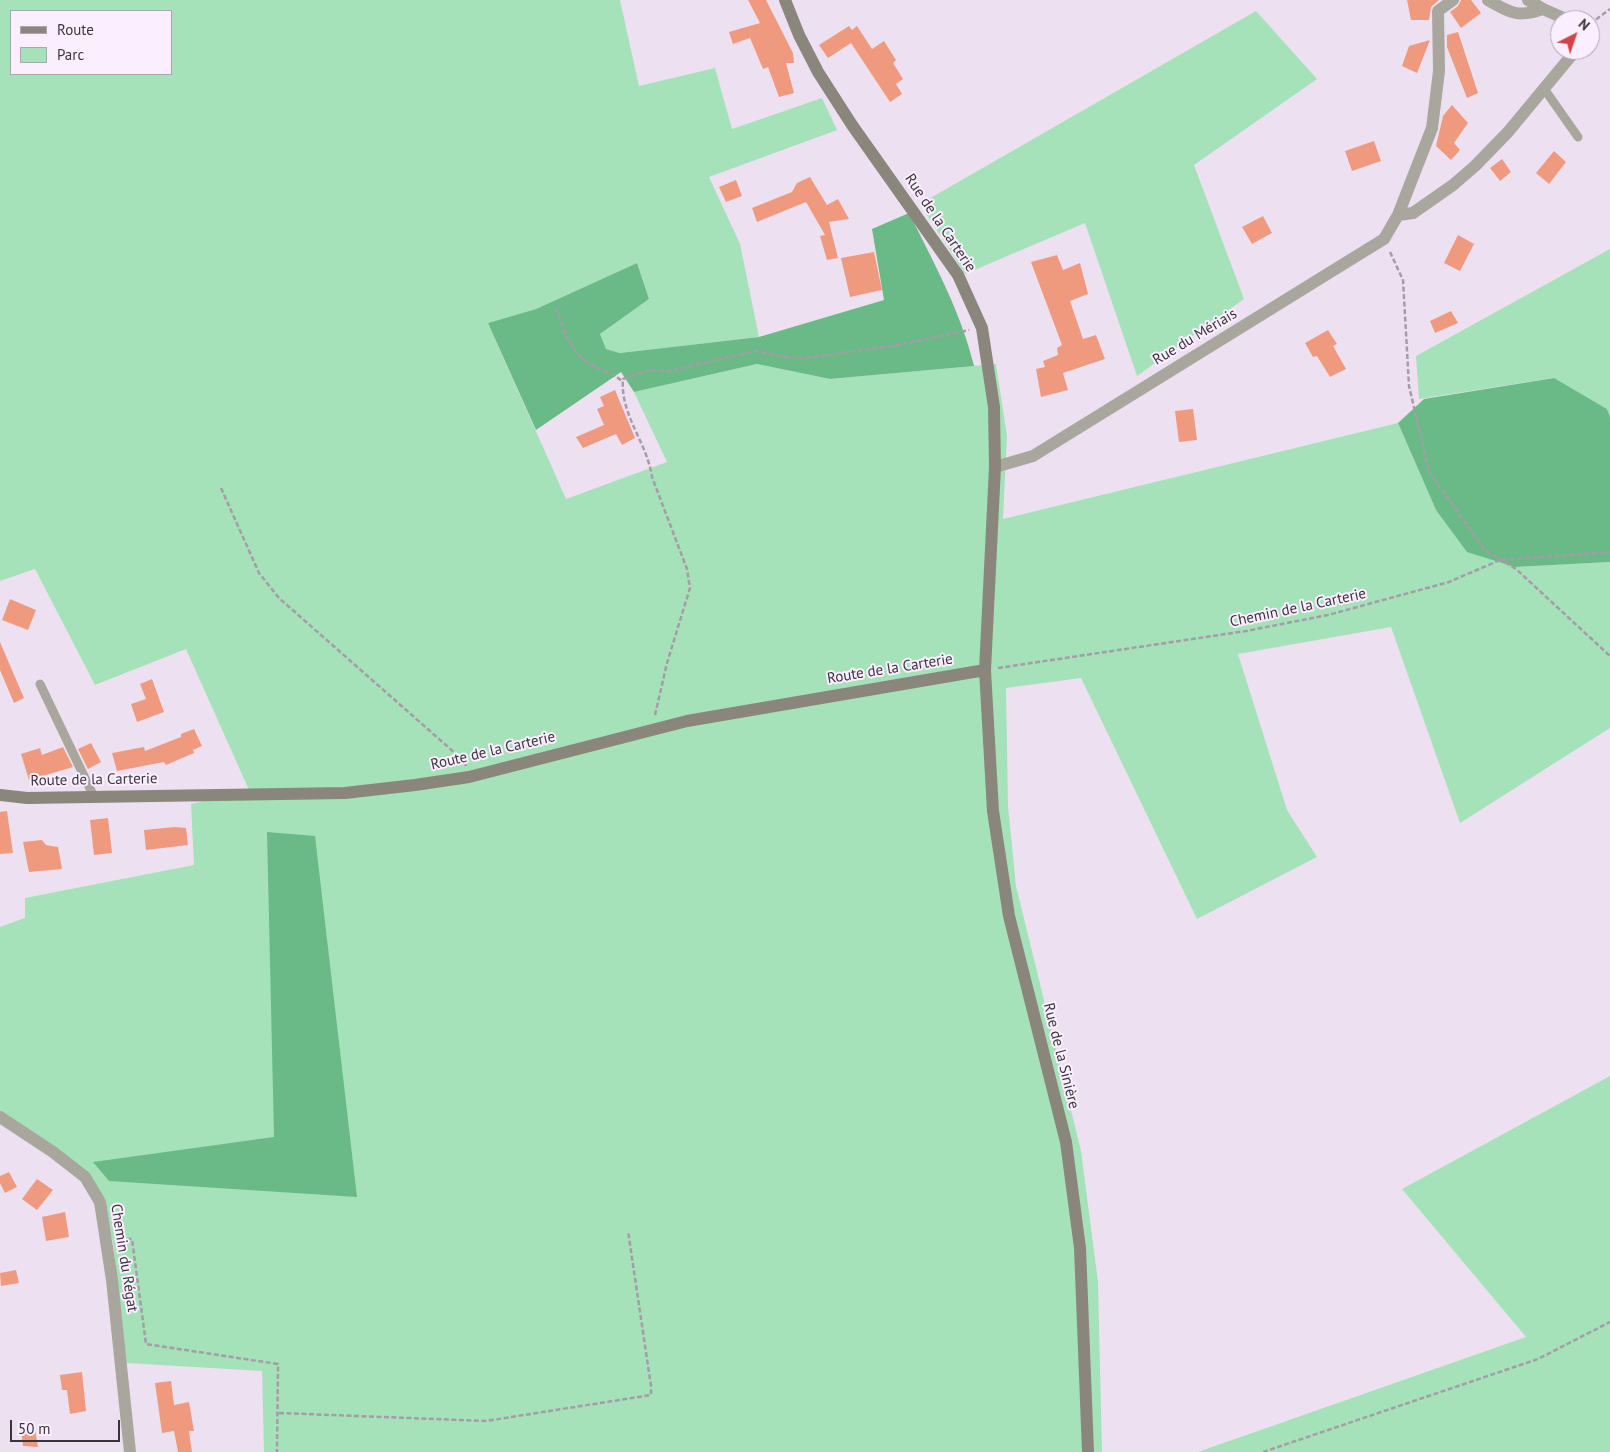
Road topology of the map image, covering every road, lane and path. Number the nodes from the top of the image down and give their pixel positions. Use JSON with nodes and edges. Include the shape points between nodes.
{"nodes":[{"id":1,"x":785,"y":0,"type":"edge"},
{"id":2,"x":1452,"y":0,"type":"edge"},
{"id":3,"x":1488,"y":0,"type":"edge"},
{"id":4,"x":1528,"y":0,"type":"edge"},
{"id":5,"x":1543,"y":10,"type":"junction"},
{"id":6,"x":1550,"y":13,"type":"edge"},
{"id":7,"x":1568,"y":60,"type":"edge"},
{"id":8,"x":1545,"y":90,"type":"junction"},
{"id":9,"x":1578,"y":137,"type":"dead end"},
{"id":10,"x":1398,"y":214,"type":"junction"},
{"id":11,"x":1384,"y":239,"type":"junction"},
{"id":12,"x":556,"y":308,"type":"dead end"},
{"id":13,"x":982,"y":328,"type":"junction"},
{"id":14,"x":623,"y":382,"type":"junction"},
{"id":15,"x":995,"y":467,"type":"junction"},
{"id":16,"x":221,"y":488,"type":"dead end"},
{"id":17,"x":1610,"y":552,"type":"edge"},
{"id":18,"x":1500,"y":560,"type":"junction"},
{"id":19,"x":1610,"y":656,"type":"edge"},
{"id":20,"x":985,"y":670,"type":"junction"},
{"id":21,"x":40,"y":684,"type":"dead end"},
{"id":22,"x":646,"y":730,"type":"junction"},
{"id":23,"x":470,"y":776,"type":"junction"},
{"id":24,"x":0,"y":795,"type":"edge"},
{"id":25,"x":94,"y":797,"type":"junction"},
{"id":26,"x":0,"y":1116,"type":"edge"},
{"id":27,"x":628,"y":1231,"type":"dead end"},
{"id":28,"x":106,"y":1238,"type":"junction"},
{"id":29,"x":1610,"y":1322,"type":"edge"},
{"id":30,"x":279,"y":1413,"type":"junction"},
{"id":31,"x":130,"y":1452,"type":"edge"},
{"id":32,"x":277,"y":1452,"type":"edge"},
{"id":33,"x":1088,"y":1452,"type":"edge"},
{"id":34,"x":1263,"y":1452,"type":"edge"}],
"edges":[{"from":1,"to":13,"type":"street","name":"Rue de la Carterie","via":[[818,72],[958,275]]},
{"from":2,"to":10,"type":"street","name":"Rue du Mériais","via":[[1438,11],[1439,71],[1432,128]]},
{"from":3,"to":5,"type":"street","via":[[1525,16]]},
{"from":4,"to":5,"type":"street"},
{"from":5,"to":6,"type":"street"},
{"from":7,"to":8,"type":"street"},
{"from":8,"to":9,"type":"lane"},
{"from":8,"to":10,"type":"street","via":[[1453,185],[1413,214]]},
{"from":10,"to":11,"type":"street","name":"Rue du Mériais"},
{"from":11,"to":15,"type":"street","name":"Rue du Mériais","via":[[1033,456]]},
{"from":11,"to":18,"type":"path","via":[[1403,280],[1410,386],[1429,472],[1485,550]]},
{"from":12,"to":14,"type":"path","via":[[571,346],[588,363],[614,373]]},
{"from":13,"to":14,"type":"path","via":[[893,346],[798,359],[756,351],[670,372],[650,370],[623,379]]},
{"from":13,"to":15,"type":"street","name":"Rue de la Carterie","via":[[994,407]]},
{"from":14,"to":22,"type":"path","via":[[624,402],[650,461],[652,477],[687,569],[690,588],[655,714]]},
{"from":15,"to":20,"type":"street","name":"Rue de la Carterie"},
{"from":16,"to":23,"type":"path","via":[[259,573],[279,598],[464,761]]},
{"from":17,"to":18,"type":"path","name":"Chemin de la Carterie"},
{"from":18,"to":19,"type":"path","via":[[1516,570]]},
{"from":18,"to":20,"type":"path","name":"Chemin de la Carterie","via":[[1449,582],[1328,615],[1067,660]]},
{"from":20,"to":22,"type":"street","name":"Route de la Carterie"},
{"from":20,"to":33,"type":"street","name":"Rue de la Sinière","via":[[993,810],[1009,916],[1066,1142],[1080,1248]]},
{"from":21,"to":25,"type":"lane"},
{"from":22,"to":23,"type":"street","name":"Route de la Carterie"},
{"from":23,"to":25,"type":"street","name":"Route de la Carterie","via":[[345,794]]},
{"from":24,"to":25,"type":"street","name":"Route de la Carterie"},
{"from":26,"to":28,"type":"street","name":"Chemin du Régat","via":[[85,1177],[100,1202]]},
{"from":27,"to":30,"type":"path","via":[[651,1395],[486,1421]]},
{"from":28,"to":30,"type":"path","via":[[132,1240],[146,1344],[278,1364]]},
{"from":28,"to":31,"type":"street","name":"Chemin du Régat"},
{"from":29,"to":34,"type":"path","via":[[1538,1359]]},
{"from":30,"to":32,"type":"path"}]}
